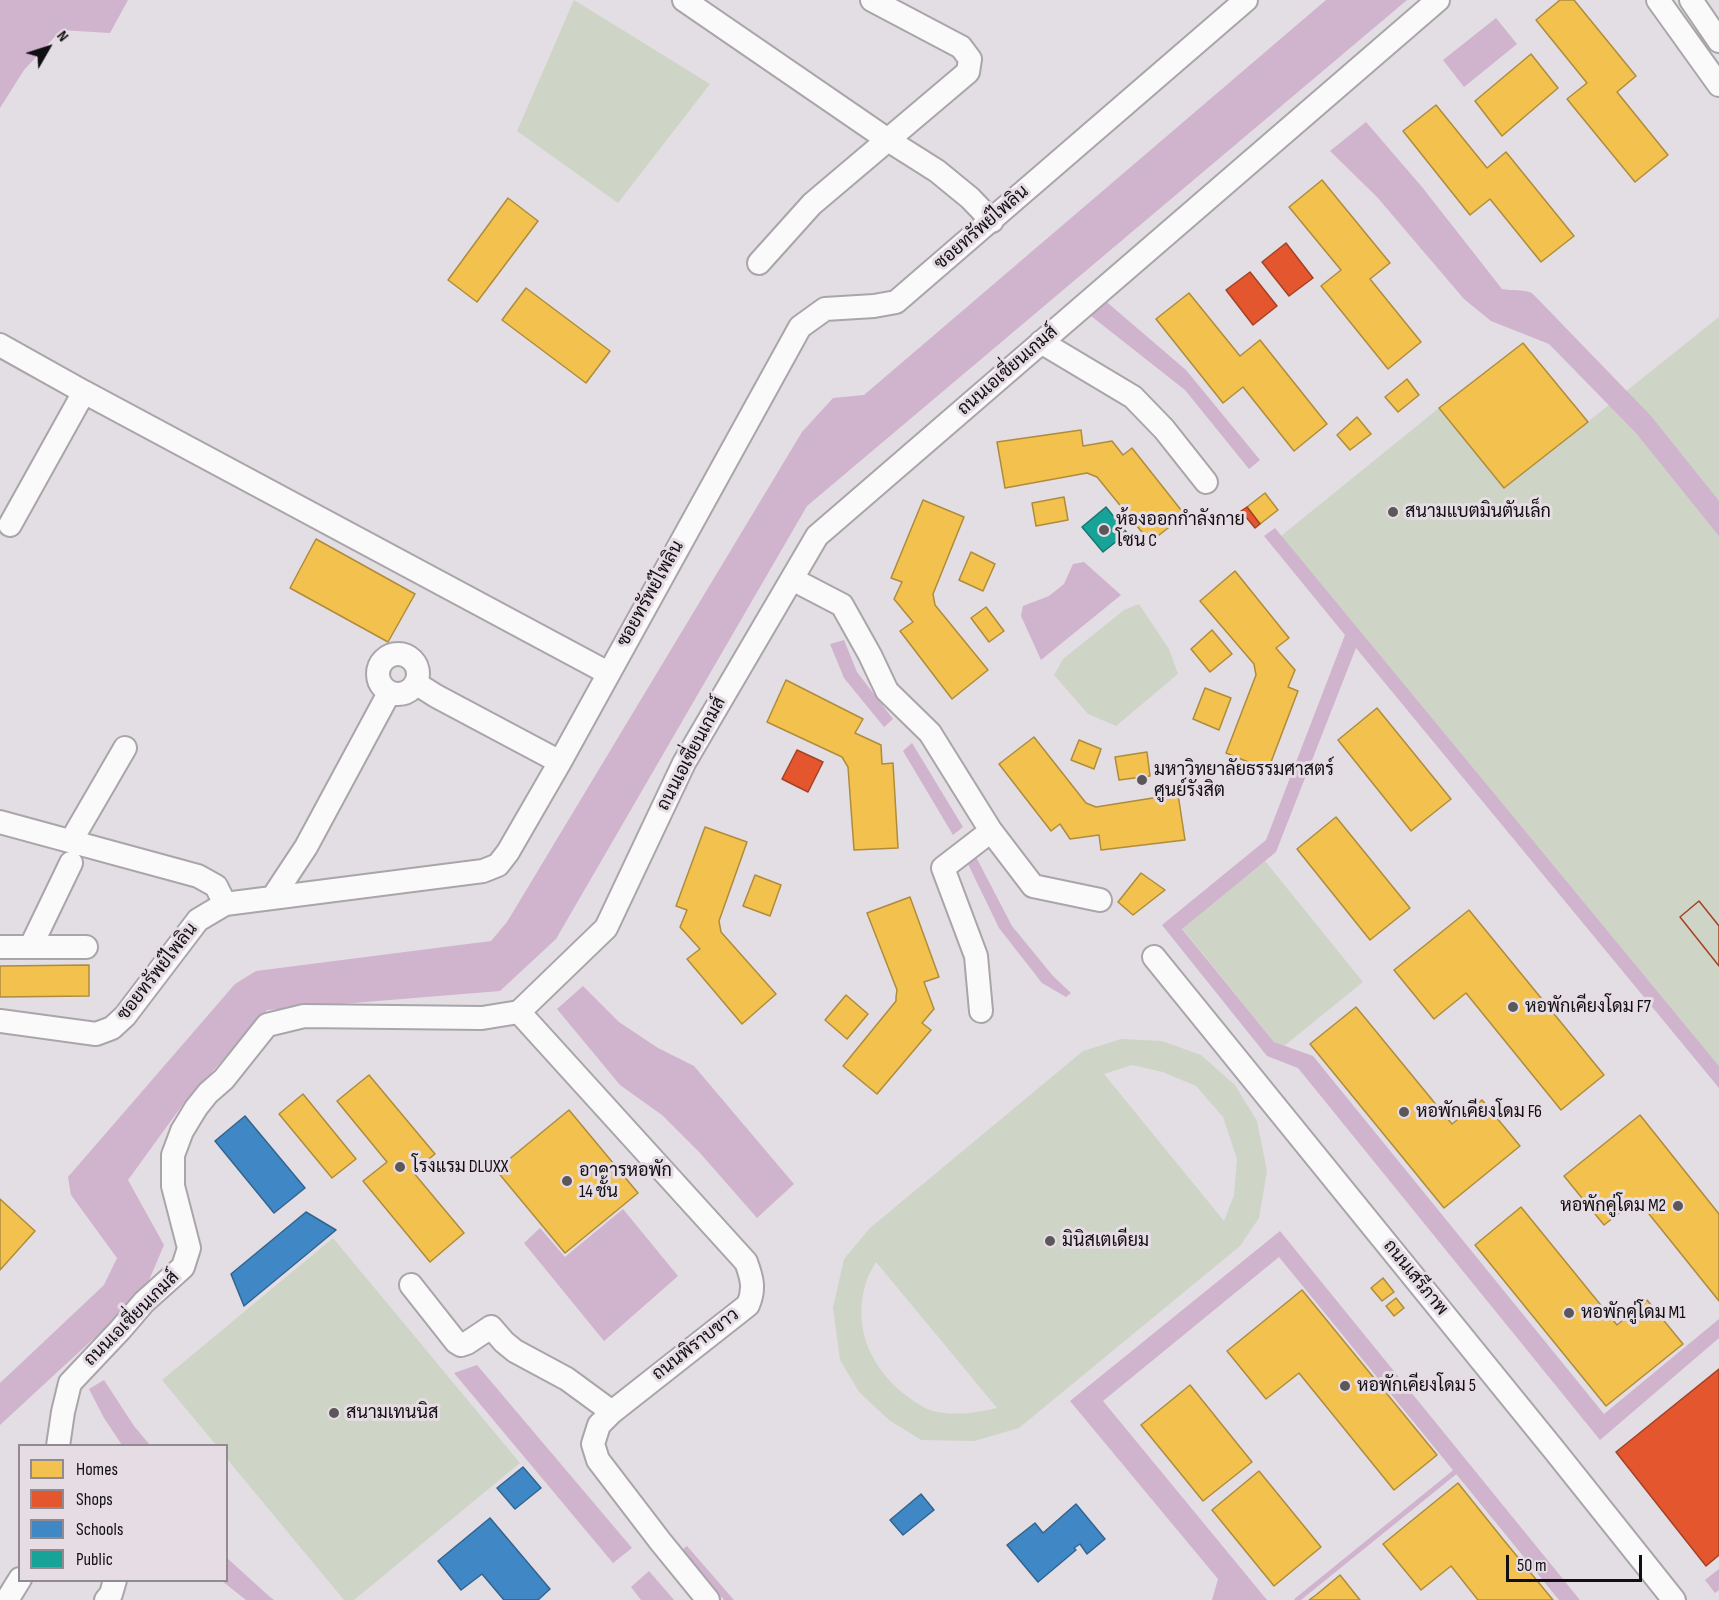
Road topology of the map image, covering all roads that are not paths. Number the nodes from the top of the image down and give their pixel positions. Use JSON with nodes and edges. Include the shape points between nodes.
{"nodes":[{"id":1,"x":684,"y":0,"type":"edge"},
{"id":2,"x":872,"y":0,"type":"edge"},
{"id":3,"x":1246,"y":0,"type":"edge"},
{"id":4,"x":1438,"y":0,"type":"edge"},
{"id":5,"x":1658,"y":0,"type":"edge"},
{"id":6,"x":1691,"y":0,"type":"edge"},
{"id":7,"x":1719,"y":41,"type":"edge"},
{"id":8,"x":1719,"y":85,"type":"edge"},
{"id":9,"x":888,"y":140,"type":"junction"},
{"id":10,"x":992,"y":221,"type":"junction"},
{"id":11,"x":759,"y":263,"type":"dead end"},
{"id":12,"x":1041,"y":342,"type":"junction"},
{"id":13,"x":0,"y":345,"type":"edge"},
{"id":14,"x":84,"y":392,"type":"junction"},
{"id":15,"x":1206,"y":482,"type":"dead end"},
{"id":16,"x":10,"y":525,"type":"dead end"},
{"id":17,"x":792,"y":579,"type":"junction"},
{"id":18,"x":608,"y":673,"type":"junction"},
{"id":19,"x":417,"y":684,"type":"junction"},
{"id":20,"x":389,"y":693,"type":"junction"},
{"id":21,"x":125,"y":748,"type":"dead end"},
{"id":22,"x":560,"y":762,"type":"junction"},
{"id":23,"x":0,"y":822,"type":"edge"},
{"id":24,"x":991,"y":831,"type":"junction"},
{"id":25,"x":71,"y":852,"type":"junction"},
{"id":26,"x":273,"y":897,"type":"junction"},
{"id":27,"x":1100,"y":900,"type":"dead end"},
{"id":28,"x":225,"y":904,"type":"junction"},
{"id":29,"x":31,"y":946,"type":"junction"},
{"id":30,"x":0,"y":947,"type":"edge"},
{"id":31,"x":86,"y":947,"type":"dead end"},
{"id":32,"x":1154,"y":957,"type":"dead end"},
{"id":33,"x":981,"y":1011,"type":"dead end"},
{"id":34,"x":519,"y":1012,"type":"junction"},
{"id":35,"x":0,"y":1021,"type":"edge"},
{"id":36,"x":411,"y":1285,"type":"dead end"},
{"id":37,"x":612,"y":1412,"type":"junction"},
{"id":38,"x":58,"y":1444,"type":"edge"},
{"id":39,"x":19,"y":1582,"type":"edge"},
{"id":40,"x":21,"y":1582,"type":"edge"},
{"id":41,"x":7,"y":1600,"type":"edge"},
{"id":42,"x":29,"y":1600,"type":"edge"},
{"id":43,"x":708,"y":1600,"type":"edge"},
{"id":44,"x":1674,"y":1600,"type":"edge"}],
"edges":[{"from":1,"to":9,"type":"street"},
{"from":2,"to":9,"type":"street","via":[[961,47],[970,59],[968,72]]},
{"from":3,"to":10,"type":"street","name":"ซอยทรัพย์ไพลิน"},
{"from":4,"to":12,"type":"street","name":"ถนนเอเซี่ยนเกมส์"},
{"from":5,"to":8,"type":"street"},
{"from":6,"to":7,"type":"street"},
{"from":9,"to":10,"type":"street","via":[[937,171]]},
{"from":9,"to":11,"type":"street","via":[[812,204]]},
{"from":10,"to":18,"type":"street","name":"ซอยทรัพย์ไพลิน","via":[[896,302],[825,309],[800,327]]},
{"from":12,"to":15,"type":"street","via":[[1133,397]]},
{"from":12,"to":17,"type":"street","name":"ถนนเอเซี่ยนเกมส์","via":[[817,536]]},
{"from":13,"to":14,"type":"street"},
{"from":14,"to":16,"type":"street"},
{"from":14,"to":18,"type":"street"},
{"from":17,"to":24,"type":"street","via":[[842,605],[887,691],[930,733]]},
{"from":17,"to":34,"type":"street","name":"ถนนเอเซี่ยนเกมส์","via":[[684,763],[606,927]]},
{"from":18,"to":22,"type":"street","name":"ซอยทรัพย์ไพลิน"},
{"from":19,"to":20,"type":"street","via":[[405,694]]},
{"from":19,"to":20,"type":"street","via":[[418,668],[408,656],[390,655],[379,668],[379,682]]},
{"from":19,"to":22,"type":"street"},
{"from":20,"to":26,"type":"street","via":[[306,847]]},
{"from":21,"to":25,"type":"street"},
{"from":22,"to":26,"type":"street","name":"ซอยทรัพย์ไพลิน","via":[[498,865],[483,871]]},
{"from":23,"to":25,"type":"street"},
{"from":24,"to":27,"type":"street","via":[[1033,886]]},
{"from":24,"to":33,"type":"street","via":[[943,868],[976,956]]},
{"from":25,"to":28,"type":"street","via":[[198,876],[216,886]]},
{"from":25,"to":29,"type":"street"},
{"from":26,"to":28,"type":"street","name":"ซอยทรัพย์ไพลิน"},
{"from":28,"to":35,"type":"street","name":"ซอยทรัพย์ไพลิน","via":[[198,920],[112,1028],[96,1034]]},
{"from":29,"to":30,"type":"street"},
{"from":29,"to":31,"type":"street"},
{"from":32,"to":44,"type":"street","name":"ถนนเสรีภาพ"},
{"from":34,"to":37,"type":"street","name":"ถนนพิราบขาว","via":[[746,1262],[753,1279],[748,1305]]},
{"from":34,"to":38,"type":"street","name":"ถนนเอเซี่ยนเกมส์","via":[[482,1018],[304,1016],[267,1025],[196,1108],[173,1155],[173,1186],[189,1248],[183,1267],[144,1302],[70,1383]]},
{"from":36,"to":37,"type":"street","via":[[456,1342],[466,1343],[491,1327],[515,1351],[567,1378]]},
{"from":37,"to":43,"type":"street","name":"ถนนพิราบขาว","via":[[599,1425],[593,1444],[598,1460]]},
{"from":39,"to":41,"type":"street"},
{"from":40,"to":42,"type":"street"}]}
